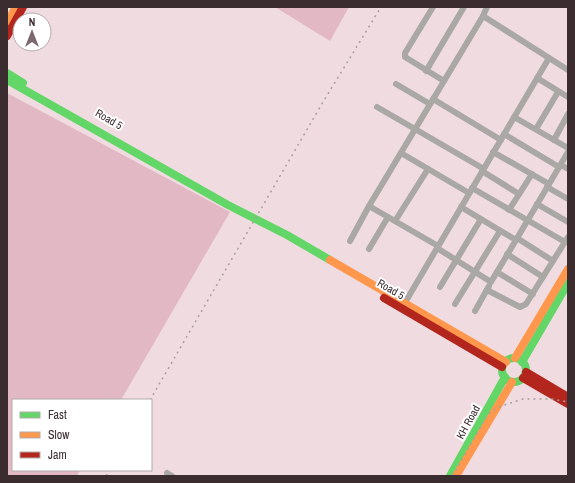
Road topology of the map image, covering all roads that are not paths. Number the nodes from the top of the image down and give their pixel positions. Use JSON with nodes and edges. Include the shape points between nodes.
{"nodes":[{"id":1,"x":16,"y":7,"type":"edge"},
{"id":2,"x":23,"y":7,"type":"edge"},
{"id":3,"x":433,"y":7,"type":"edge"},
{"id":4,"x":464,"y":7,"type":"edge"},
{"id":5,"x":487,"y":7,"type":"edge"},
{"id":6,"x":483,"y":16,"type":"junction"},
{"id":7,"x":7,"y":23,"type":"edge"},
{"id":8,"x":7,"y":36,"type":"edge"},
{"id":9,"x":549,"y":58,"type":"junction"},
{"id":10,"x":568,"y":70,"type":"edge"},
{"id":11,"x":426,"y":71,"type":"junction"},
{"id":12,"x":7,"y":73,"type":"edge"},
{"id":13,"x":537,"y":78,"type":"junction"},
{"id":14,"x":7,"y":80,"type":"edge"},
{"id":15,"x":444,"y":81,"type":"junction"},
{"id":16,"x":396,"y":84,"type":"dead end"},
{"id":17,"x":558,"y":92,"type":"junction"},
{"id":18,"x":568,"y":97,"type":"edge"},
{"id":19,"x":432,"y":102,"type":"junction"},
{"id":20,"x":377,"y":107,"type":"dead end"},
{"id":21,"x":568,"y":114,"type":"edge"},
{"id":22,"x":514,"y":117,"type":"junction"},
{"id":23,"x":415,"y":129,"type":"junction"},
{"id":24,"x":536,"y":129,"type":"junction"},
{"id":25,"x":502,"y":137,"type":"junction"},
{"id":26,"x":554,"y":140,"type":"junction"},
{"id":27,"x":568,"y":148,"type":"edge"},
{"id":28,"x":494,"y":152,"type":"junction"},
{"id":29,"x":568,"y":152,"type":"edge"},
{"id":30,"x":401,"y":153,"type":"junction"},
{"id":31,"x":560,"y":166,"type":"junction"},
{"id":32,"x":428,"y":169,"type":"junction"},
{"id":33,"x":568,"y":169,"type":"edge"},
{"id":34,"x":483,"y":170,"type":"junction"},
{"id":35,"x":532,"y":174,"type":"junction"},
{"id":36,"x":548,"y":186,"type":"junction"},
{"id":37,"x":471,"y":191,"type":"junction"},
{"id":38,"x":519,"y":194,"type":"junction"},
{"id":39,"x":568,"y":199,"type":"edge"},
{"id":40,"x":537,"y":204,"type":"junction"},
{"id":41,"x":369,"y":206,"type":"junction"},
{"id":42,"x":461,"y":207,"type":"junction"},
{"id":43,"x":239,"y":210,"type":"junction"},
{"id":44,"x":509,"y":210,"type":"junction"},
{"id":45,"x":388,"y":217,"type":"junction"},
{"id":46,"x":481,"y":219,"type":"junction"},
{"id":47,"x":395,"y":221,"type":"junction"},
{"id":48,"x":527,"y":221,"type":"junction"},
{"id":49,"x":568,"y":222,"type":"edge"},
{"id":50,"x":500,"y":231,"type":"junction"},
{"id":51,"x":516,"y":239,"type":"junction"},
{"id":52,"x":566,"y":239,"type":"edge"},
{"id":53,"x":350,"y":240,"type":"dead end"},
{"id":54,"x":438,"y":247,"type":"junction"},
{"id":55,"x":369,"y":250,"type":"dead end"},
{"id":56,"x":507,"y":254,"type":"junction"},
{"id":57,"x":457,"y":260,"type":"junction"},
{"id":58,"x":553,"y":261,"type":"junction"},
{"id":59,"x":568,"y":269,"type":"edge"},
{"id":60,"x":475,"y":271,"type":"junction"},
{"id":61,"x":497,"y":272,"type":"junction"},
{"id":62,"x":543,"y":277,"type":"junction"},
{"id":63,"x":491,"y":282,"type":"junction"},
{"id":64,"x":568,"y":283,"type":"edge"},
{"id":65,"x":440,"y":287,"type":"dead end"},
{"id":66,"x":487,"y":290,"type":"junction"},
{"id":67,"x":533,"y":294,"type":"junction"},
{"id":68,"x":455,"y":304,"type":"dead end"},
{"id":69,"x":403,"y":306,"type":"junction"},
{"id":70,"x":475,"y":311,"type":"dead end"},
{"id":71,"x":519,"y":360,"type":"junction"},
{"id":72,"x":504,"y":364,"type":"junction"},
{"id":73,"x":524,"y":375,"type":"junction"},
{"id":74,"x":508,"y":380,"type":"junction"},
{"id":75,"x":568,"y":397,"type":"edge"},
{"id":76,"x":568,"y":404,"type":"edge"},
{"id":77,"x":450,"y":476,"type":"edge"},
{"id":78,"x":456,"y":476,"type":"edge"}],
"edges":[{"from":1,"to":7,"type":"street"},
{"from":2,"to":8,"type":"street"},
{"from":3,"to":11,"type":"street","via":[[405,53],[407,60]]},
{"from":4,"to":11,"type":"street"},
{"from":5,"to":6,"type":"street"},
{"from":6,"to":9,"type":"street"},
{"from":6,"to":15,"type":"street"},
{"from":9,"to":10,"type":"street"},
{"from":9,"to":13,"type":"street"},
{"from":11,"to":15,"type":"street"},
{"from":12,"to":43,"type":"street","name":"Road 5"},
{"from":13,"to":17,"type":"street"},
{"from":13,"to":22,"type":"street"},
{"from":14,"to":43,"type":"street","name":"Road 5"},
{"from":15,"to":19,"type":"street"},
{"from":16,"to":19,"type":"street"},
{"from":17,"to":18,"type":"street"},
{"from":17,"to":24,"type":"street"},
{"from":19,"to":23,"type":"street"},
{"from":19,"to":25,"type":"street"},
{"from":20,"to":23,"type":"street"},
{"from":21,"to":26,"type":"street"},
{"from":22,"to":24,"type":"street"},
{"from":22,"to":25,"type":"street"},
{"from":23,"to":30,"type":"street"},
{"from":23,"to":34,"type":"street"},
{"from":24,"to":26,"type":"street"},
{"from":25,"to":28,"type":"street"},
{"from":25,"to":31,"type":"street"},
{"from":26,"to":27,"type":"street"},
{"from":28,"to":34,"type":"street"},
{"from":28,"to":35,"type":"street"},
{"from":29,"to":31,"type":"street"},
{"from":30,"to":32,"type":"street"},
{"from":30,"to":41,"type":"street"},
{"from":31,"to":33,"type":"street"},
{"from":31,"to":36,"type":"street"},
{"from":32,"to":37,"type":"street"},
{"from":32,"to":47,"type":"street"},
{"from":34,"to":37,"type":"street"},
{"from":34,"to":38,"type":"street"},
{"from":35,"to":36,"type":"street"},
{"from":35,"to":38,"type":"street"},
{"from":36,"to":39,"type":"street"},
{"from":36,"to":40,"type":"street"},
{"from":37,"to":42,"type":"street"},
{"from":37,"to":44,"type":"street"},
{"from":38,"to":44,"type":"street"},
{"from":40,"to":48,"type":"street"},
{"from":40,"to":49,"type":"street"},
{"from":41,"to":45,"type":"street"},
{"from":41,"to":53,"type":"street"},
{"from":42,"to":46,"type":"street"},
{"from":42,"to":54,"type":"street"},
{"from":43,"to":69,"type":"street","name":"Road 5"},
{"from":44,"to":48,"type":"street"},
{"from":45,"to":47,"type":"street"},
{"from":45,"to":55,"type":"street"},
{"from":46,"to":50,"type":"street"},
{"from":46,"to":57,"type":"street"},
{"from":47,"to":54,"type":"street"},
{"from":48,"to":51,"type":"street"},
{"from":48,"to":52,"type":"street"},
{"from":50,"to":51,"type":"street"},
{"from":50,"to":60,"type":"street"},
{"from":51,"to":56,"type":"street"},
{"from":51,"to":58,"type":"street"},
{"from":52,"to":58,"type":"street"},
{"from":54,"to":57,"type":"street"},
{"from":54,"to":69,"type":"street"},
{"from":56,"to":61,"type":"street"},
{"from":56,"to":62,"type":"street"},
{"from":57,"to":60,"type":"street"},
{"from":57,"to":65,"type":"street"},
{"from":58,"to":62,"type":"street"},
{"from":59,"to":71,"type":"street"},
{"from":60,"to":63,"type":"street"},
{"from":60,"to":68,"type":"street"},
{"from":61,"to":63,"type":"street"},
{"from":61,"to":67,"type":"street"},
{"from":62,"to":67,"type":"street"},
{"from":63,"to":66,"type":"street"},
{"from":64,"to":71,"type":"street"},
{"from":66,"to":67,"type":"street","via":[[520,307],[526,304]]},
{"from":66,"to":70,"type":"street"},
{"from":69,"to":72,"type":"street","name":"Road 5"},
{"from":71,"to":72,"type":"street"},
{"from":71,"to":73,"type":"street","via":[[525,366]]},
{"from":72,"to":74,"type":"street","via":[[502,372]]},
{"from":73,"to":74,"type":"street","via":[[518,381]]},
{"from":73,"to":75,"type":"street"},
{"from":73,"to":76,"type":"street"},
{"from":74,"to":77,"type":"street","name":"KH Road"},
{"from":74,"to":78,"type":"street","name":"KH Road"}]}
